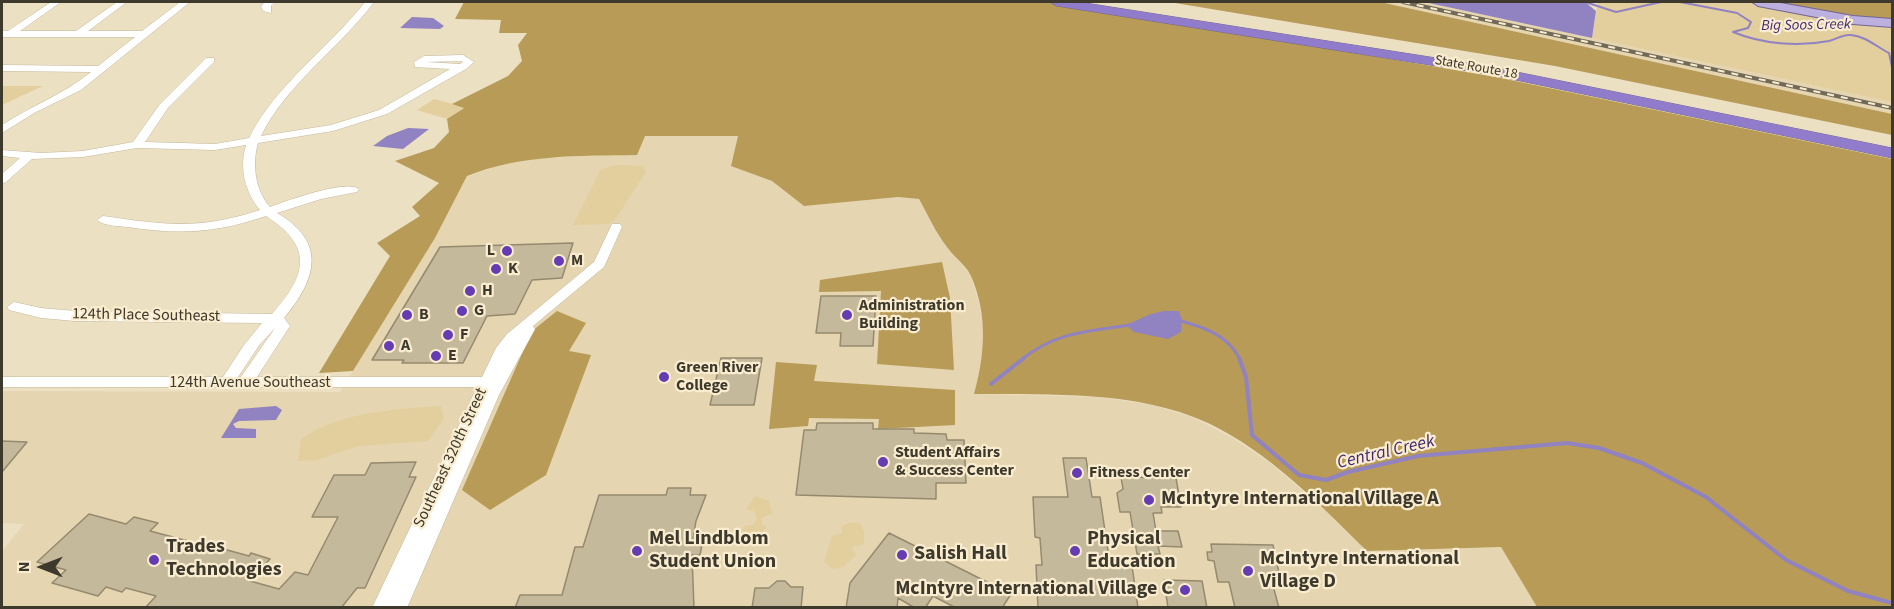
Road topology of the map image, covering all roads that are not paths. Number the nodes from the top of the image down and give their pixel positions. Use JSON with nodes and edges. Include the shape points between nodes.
{"nodes":[{"id":1,"x":56,"y":2,"type":"edge"},
{"id":2,"x":122,"y":2,"type":"edge"},
{"id":3,"x":185,"y":2,"type":"edge"},
{"id":4,"x":369,"y":2,"type":"edge"},
{"id":5,"x":1057,"y":2,"type":"edge"},
{"id":6,"x":1138,"y":2,"type":"edge"},
{"id":7,"x":1758,"y":2,"type":"edge"},
{"id":8,"x":1893,"y":23,"type":"edge"},
{"id":9,"x":6,"y":34,"type":"edge"},
{"id":10,"x":78,"y":34,"type":"junction"},
{"id":11,"x":144,"y":34,"type":"junction"},
{"id":12,"x":210,"y":60,"type":"dead end"},
{"id":13,"x":462,"y":67,"type":"dead end"},
{"id":14,"x":2,"y":68,"type":"edge"},
{"id":15,"x":102,"y":69,"type":"junction"},
{"id":16,"x":2,"y":130,"type":"edge"},
{"id":17,"x":252,"y":141,"type":"junction"},
{"id":18,"x":1893,"y":141,"type":"edge"},
{"id":19,"x":137,"y":145,"type":"junction"},
{"id":20,"x":2,"y":153,"type":"edge"},
{"id":21,"x":1893,"y":153,"type":"edge"},
{"id":22,"x":28,"y":157,"type":"junction"},
{"id":23,"x":2,"y":180,"type":"edge"},
{"id":24,"x":353,"y":189,"type":"dead end"},
{"id":25,"x":267,"y":211,"type":"junction"},
{"id":26,"x":103,"y":220,"type":"dead end"},
{"id":27,"x":616,"y":227,"type":"dead end"},
{"id":28,"x":14,"y":307,"type":"dead end"},
{"id":29,"x":278,"y":319,"type":"junction"},
{"id":30,"x":2,"y":382,"type":"edge"},
{"id":31,"x":493,"y":382,"type":"junction"},
{"id":32,"x":226,"y":384,"type":"junction"},
{"id":33,"x":244,"y":384,"type":"junction"},
{"id":34,"x":381,"y":608,"type":"edge"},
{"id":35,"x":398,"y":608,"type":"edge"}],
"edges":[{"from":1,"to":9,"type":"street"},
{"from":2,"to":10,"type":"street"},
{"from":3,"to":11,"type":"street"},
{"from":4,"to":17,"type":"street","via":[[278,102]]},
{"from":5,"to":21,"type":"highway","name":"State Route 18","via":[[1487,70]]},
{"from":6,"to":18,"type":"highway","name":"State Route 18","via":[[1452,52]]},
{"from":7,"to":8,"type":"main road","via":[[1852,20]]},
{"from":9,"to":10,"type":"street"},
{"from":10,"to":11,"type":"street"},
{"from":11,"to":15,"type":"street"},
{"from":12,"to":19,"type":"street","via":[[164,105]]},
{"from":13,"to":17,"type":"street","via":[[365,120]]},
{"from":14,"to":15,"type":"street"},
{"from":15,"to":16,"type":"street"},
{"from":17,"to":19,"type":"street","via":[[208,147]]},
{"from":17,"to":25,"type":"street","via":[[251,183]]},
{"from":19,"to":22,"type":"street","via":[[83,154]]},
{"from":20,"to":22,"type":"street"},
{"from":22,"to":23,"type":"street"},
{"from":24,"to":25,"type":"street","via":[[314,195]]},
{"from":25,"to":26,"type":"street","via":[[199,229]]},
{"from":25,"to":29,"type":"street","via":[[288,225],[302,242],[307,257],[304,276]]},
{"from":27,"to":31,"type":"street","name":"Southeast 320th Street","via":[[599,264],[534,320]]},
{"from":28,"to":29,"type":"street","name":"124th Place Southeast","via":[[75,316]]},
{"from":29,"to":32,"type":"street","via":[[265,328]]},
{"from":29,"to":33,"type":"street","via":[[283,326]]},
{"from":30,"to":32,"type":"street","name":"124th Avenue Southeast"},
{"from":31,"to":33,"type":"street","name":"124th Avenue Southeast"},
{"from":31,"to":34,"type":"street","name":"Southeast 320th Street"},
{"from":31,"to":35,"type":"street","name":"Southeast 320th Street"},
{"from":32,"to":33,"type":"street","name":"124th Avenue Southeast"}]}
